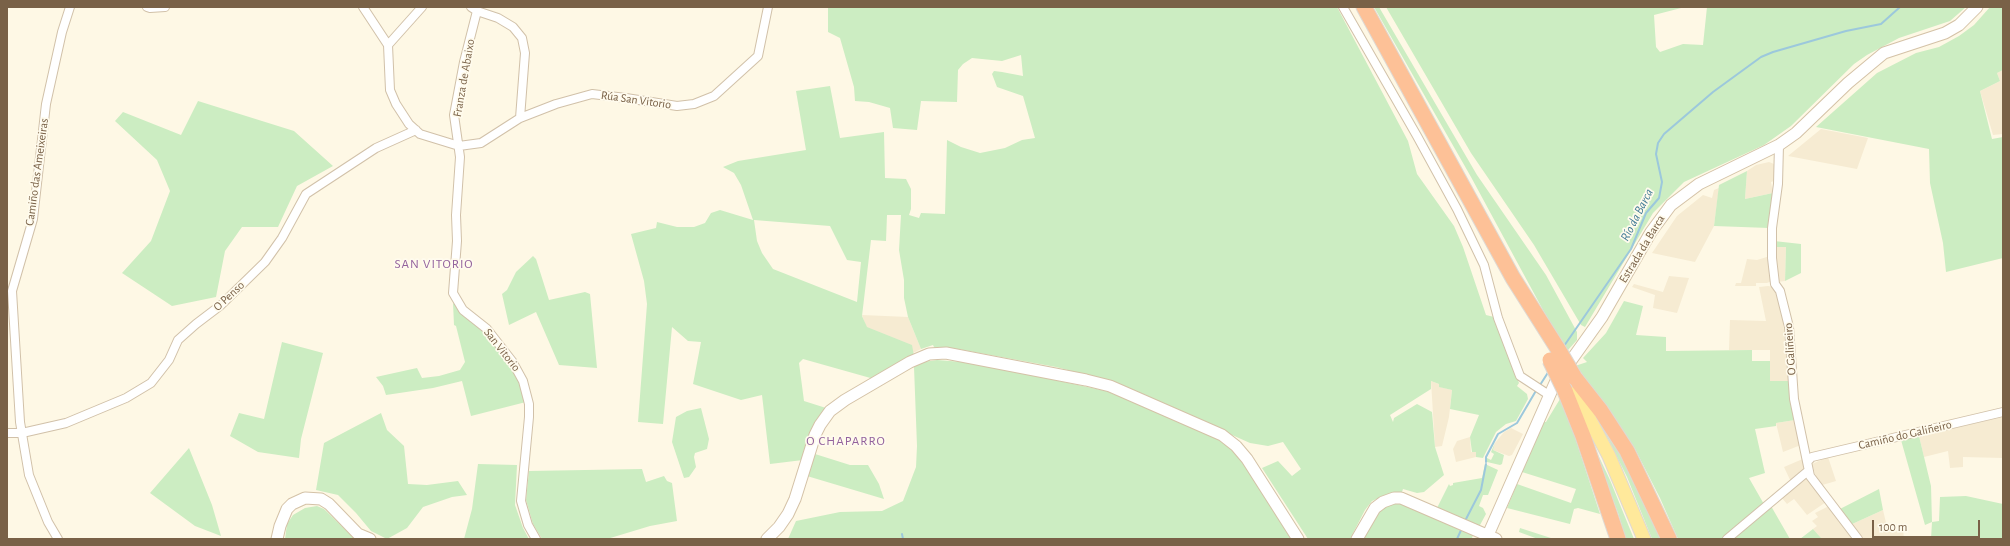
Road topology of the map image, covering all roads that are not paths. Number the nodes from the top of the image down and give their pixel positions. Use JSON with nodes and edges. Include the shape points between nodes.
{"nodes":[{"id":1,"x":70,"y":7,"type":"edge"},
{"id":2,"x":147,"y":7,"type":"edge"},
{"id":3,"x":165,"y":7,"type":"edge"},
{"id":4,"x":363,"y":7,"type":"edge"},
{"id":5,"x":422,"y":7,"type":"edge"},
{"id":6,"x":768,"y":7,"type":"edge"},
{"id":7,"x":1343,"y":7,"type":"edge"},
{"id":8,"x":1364,"y":7,"type":"edge"},
{"id":9,"x":1977,"y":7,"type":"edge"},
{"id":10,"x":474,"y":9,"type":"edge"},
{"id":11,"x":388,"y":45,"type":"junction"},
{"id":12,"x":520,"y":118,"type":"junction"},
{"id":13,"x":416,"y":130,"type":"junction"},
{"id":14,"x":1779,"y":145,"type":"junction"},
{"id":15,"x":459,"y":146,"type":"junction"},
{"id":16,"x":1570,"y":384,"type":"junction"},
{"id":17,"x":1549,"y":394,"type":"junction"},
{"id":18,"x":2003,"y":412,"type":"edge"},
{"id":19,"x":7,"y":433,"type":"edge"},
{"id":20,"x":22,"y":433,"type":"junction"},
{"id":21,"x":1808,"y":461,"type":"junction"},
{"id":22,"x":1808,"y":471,"type":"junction"},
{"id":23,"x":1492,"y":537,"type":"edge"},
{"id":24,"x":58,"y":539,"type":"edge"},
{"id":25,"x":278,"y":539,"type":"edge"},
{"id":26,"x":370,"y":539,"type":"edge"},
{"id":27,"x":536,"y":539,"type":"edge"},
{"id":28,"x":767,"y":539,"type":"edge"},
{"id":29,"x":1298,"y":539,"type":"edge"},
{"id":30,"x":1357,"y":539,"type":"edge"},
{"id":31,"x":1618,"y":539,"type":"edge"},
{"id":32,"x":1644,"y":539,"type":"edge"},
{"id":33,"x":1669,"y":539,"type":"edge"},
{"id":34,"x":1727,"y":539,"type":"edge"},
{"id":35,"x":1858,"y":539,"type":"edge"}],
"edges":[{"from":1,"to":20,"type":"street","name":"Camiño das Ameixeiras","via":[[46,104],[33,219],[12,291]]},
{"from":2,"to":3,"type":"street"},
{"from":4,"to":11,"type":"street"},
{"from":5,"to":11,"type":"street"},
{"from":6,"to":12,"type":"street","name":"Rúa San Vitorio","via":[[758,56],[714,96],[694,104],[677,106],[592,94]]},
{"from":7,"to":17,"type":"street","via":[[1417,136],[1480,258],[1498,318],[1520,376]]},
{"from":8,"to":16,"type":"highway","bridge":true},
{"from":9,"to":14,"type":"street","name":"Estrada da Barca","via":[[1945,33],[1884,53],[1848,83],[1796,133]]},
{"from":10,"to":12,"type":"street","name":"Franza de Abaixo","via":[[498,18],[512,27],[522,38],[525,53]]},
{"from":10,"to":15,"type":"street","name":"Franza de Abaixo","via":[[454,115]]},
{"from":11,"to":13,"type":"street","via":[[390,90],[396,104]]},
{"from":12,"to":15,"type":"street","name":"Rúa San Vitorio","via":[[480,143]]},
{"from":13,"to":15,"type":"street","via":[[420,134]]},
{"from":13,"to":20,"type":"street","name":"O Penso","via":[[376,148],[306,194],[282,238],[265,262],[221,305],[178,340],[169,360],[151,383],[126,398],[66,423]]},
{"from":14,"to":17,"type":"street","name":"Estrada da Barca","via":[[1699,184],[1671,205],[1651,232],[1602,317]]},
{"from":14,"to":21,"type":"street","name":"O Galiñeiro","via":[[1772,258],[1775,284],[1780,291],[1789,326],[1794,399]]},
{"from":15,"to":27,"type":"street","name":"San Vitorio","via":[[453,293],[463,310],[487,329],[512,361],[523,381],[529,404],[529,417],[521,501],[528,525]]},
{"from":16,"to":31,"type":"highway","via":[[1590,457]]},
{"from":16,"to":32,"type":"main road","via":[[1615,469]]},
{"from":16,"to":33,"type":"highway","via":[[1601,411],[1627,451]]},
{"from":17,"to":23,"type":"street","name":"Estrada da Barca"},
{"from":18,"to":21,"type":"street","name":"Camiño do Galiñeiro","via":[[1812,457]]},
{"from":19,"to":20,"type":"street","name":"O Penso"},
{"from":20,"to":24,"type":"street","name":"Camiño das Ameixeiras","via":[[30,475],[48,522]]},
{"from":21,"to":22,"type":"street","name":"O Galiñeiro"},
{"from":22,"to":34,"type":"street"},
{"from":22,"to":35,"type":"street","via":[[1817,487]]},
{"from":23,"to":30,"type":"street","via":[[1401,498],[1394,498],[1375,508]]},
{"from":25,"to":26,"type":"street","via":[[281,521],[287,509],[305,498],[321,499],[329,504],[358,534]]},
{"from":28,"to":29,"type":"street","via":[[788,514],[815,435],[830,411],[910,362],[929,354],[946,353],[1110,386],[1222,435],[1247,458]]}]}
